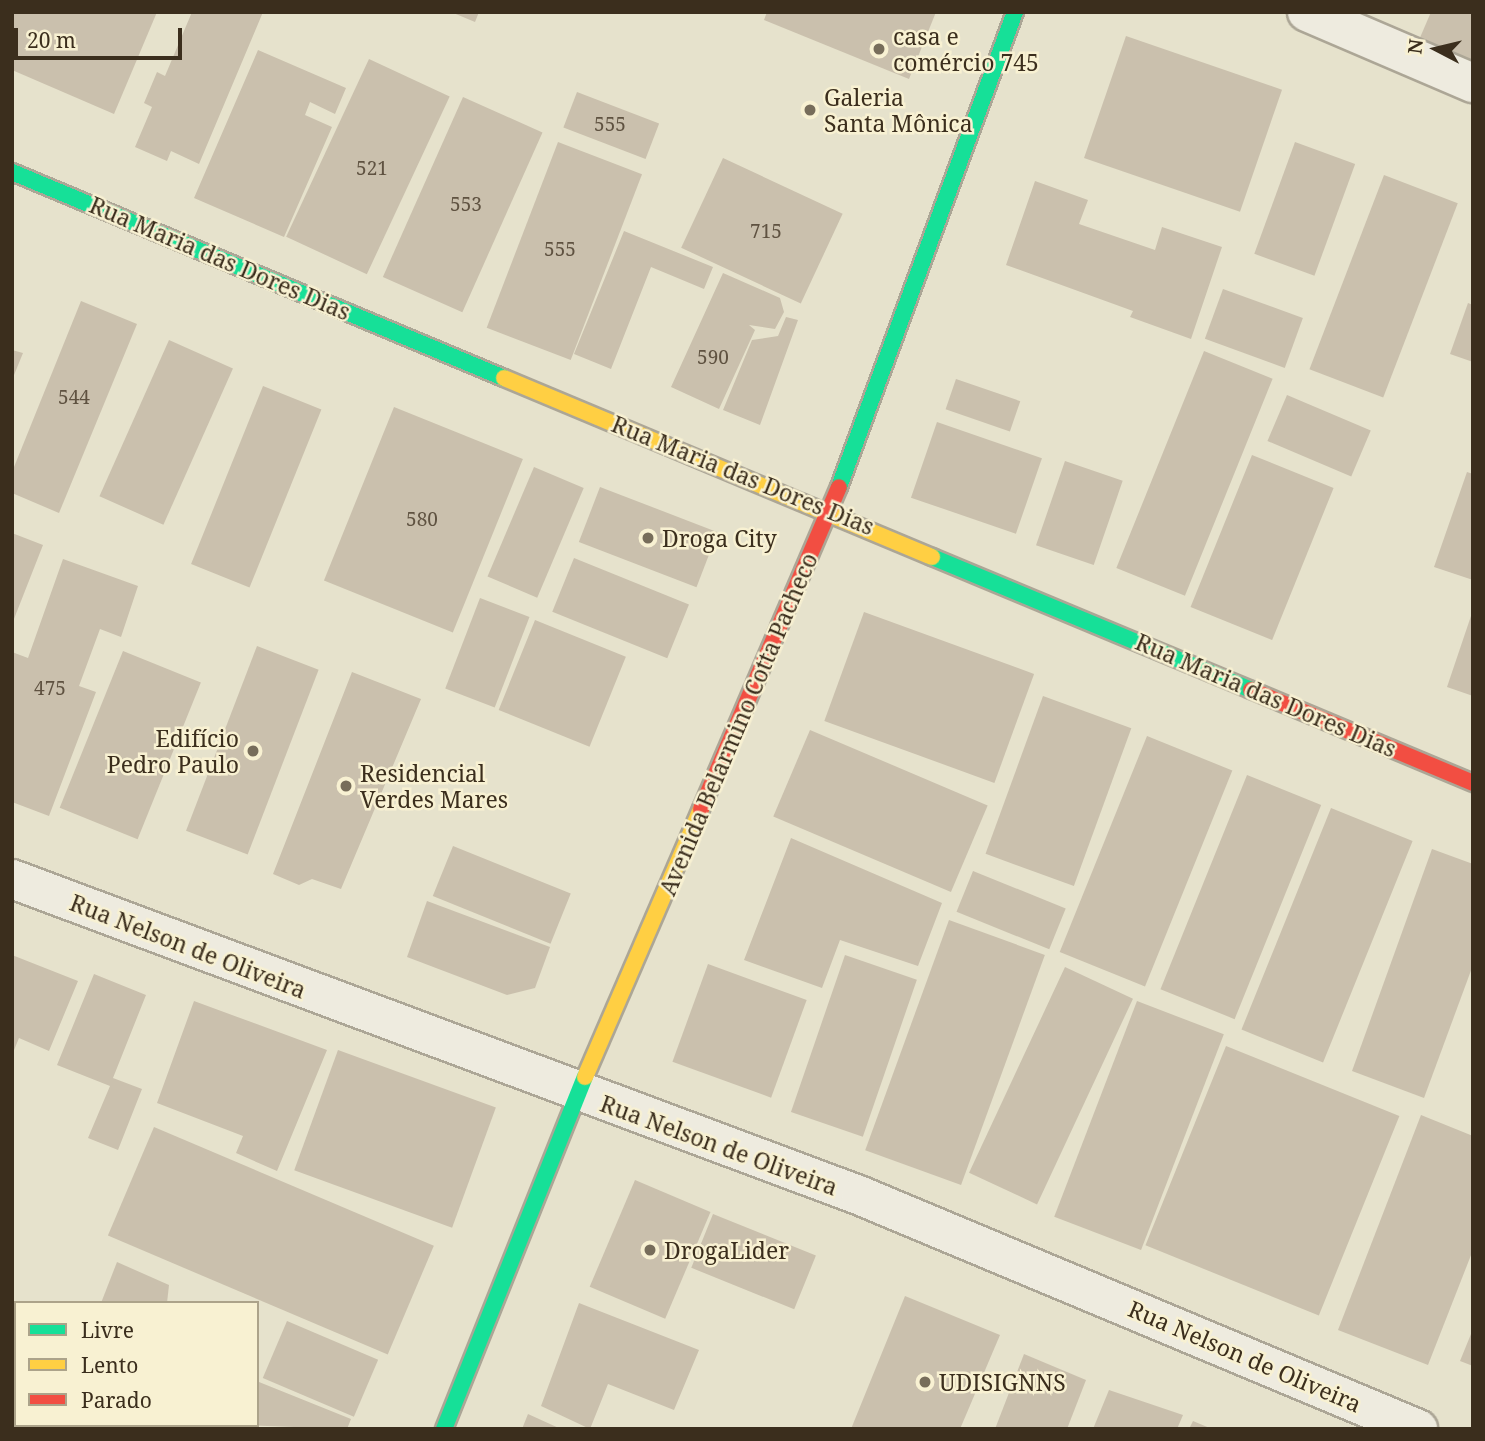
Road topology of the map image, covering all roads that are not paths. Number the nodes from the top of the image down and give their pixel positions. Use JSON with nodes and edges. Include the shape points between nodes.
{"nodes":[{"id":1,"x":1015,"y":12,"type":"edge"},
{"id":2,"x":1307,"y":12,"type":"edge"},
{"id":3,"x":1473,"y":83,"type":"edge"},
{"id":4,"x":12,"y":172,"type":"edge"},
{"id":5,"x":830,"y":510,"type":"junction"},
{"id":6,"x":1473,"y":783,"type":"edge"},
{"id":7,"x":12,"y":879,"type":"edge"},
{"id":8,"x":578,"y":1094,"type":"junction"},
{"id":9,"x":444,"y":1429,"type":"edge"},
{"id":10,"x":1418,"y":1429,"type":"edge"}],
"edges":[{"from":1,"to":5,"type":"street","name":"Avenida Belarmino Cotta Pacheco"},
{"from":2,"to":3,"type":"street"},
{"from":4,"to":5,"type":"street","name":"Rua Maria das Dores Dias"},
{"from":5,"to":6,"type":"street","name":"Rua Maria das Dores Dias"},
{"from":5,"to":8,"type":"street","name":"Avenida Belarmino Cotta Pacheco"},
{"from":7,"to":8,"type":"street","name":"Rua Nelson de Oliveira"},
{"from":8,"to":9,"type":"street","name":"Avenida Belarmino Cotta Pacheco"},
{"from":8,"to":10,"type":"street","name":"Rua Nelson de Oliveira","via":[[861,1196]]}]}
